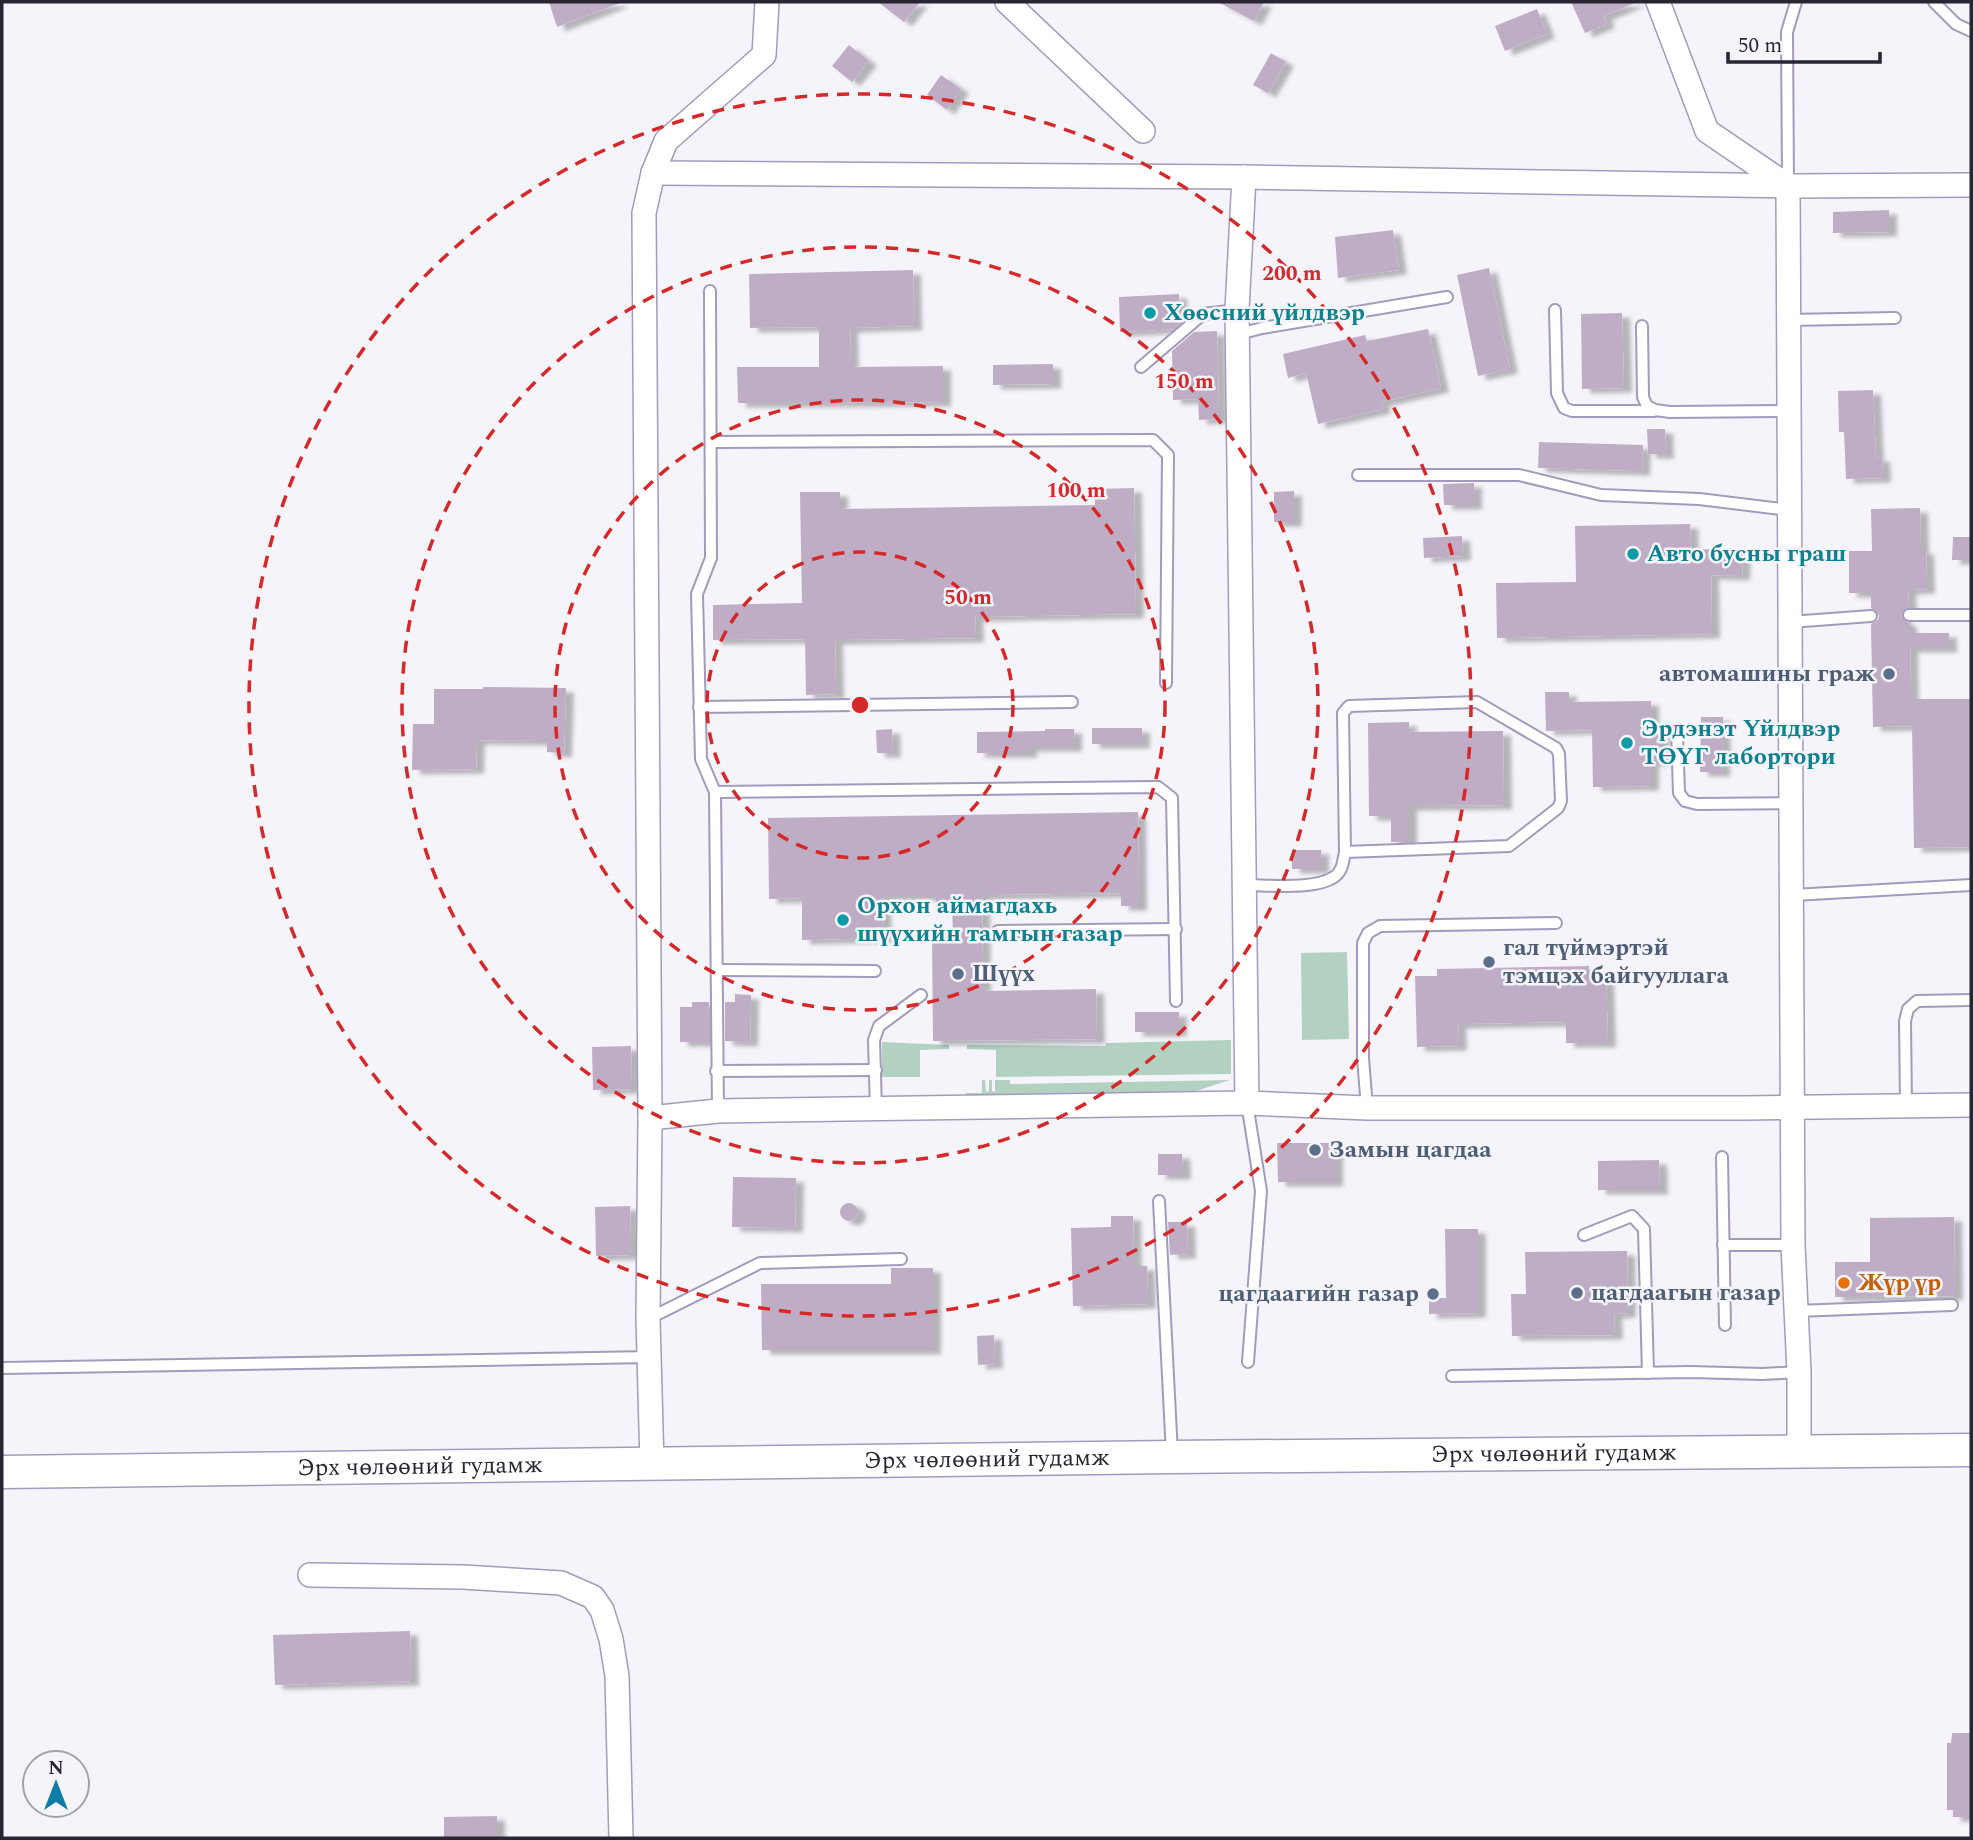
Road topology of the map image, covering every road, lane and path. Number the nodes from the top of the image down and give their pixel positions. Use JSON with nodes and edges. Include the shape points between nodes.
{"nodes":[{"id":1,"x":767,"y":2,"type":"edge"},
{"id":2,"x":1658,"y":2,"type":"edge"},
{"id":3,"x":1796,"y":2,"type":"edge"},
{"id":4,"x":1934,"y":2,"type":"edge"},
{"id":5,"x":1012,"y":3,"type":"edge"},
{"id":6,"x":1971,"y":31,"type":"edge"},
{"id":7,"x":1143,"y":131,"type":"dead end"},
{"id":8,"x":653,"y":173,"type":"junction"},
{"id":9,"x":1244,"y":177,"type":"junction"},
{"id":10,"x":1971,"y":185,"type":"edge"},
{"id":11,"x":1788,"y":187,"type":"junction"},
{"id":12,"x":710,"y":291,"type":"dead end"},
{"id":13,"x":1447,"y":297,"type":"dead end"},
{"id":14,"x":1237,"y":310,"type":"junction"},
{"id":15,"x":1555,"y":310,"type":"dead end"},
{"id":16,"x":1895,"y":317,"type":"dead end"},
{"id":17,"x":1789,"y":320,"type":"junction"},
{"id":18,"x":1642,"y":326,"type":"dead end"},
{"id":19,"x":1239,"y":334,"type":"junction"},
{"id":20,"x":1141,"y":367,"type":"dead end"},
{"id":21,"x":1789,"y":411,"type":"junction"},
{"id":22,"x":1670,"y":412,"type":"junction"},
{"id":23,"x":711,"y":442,"type":"junction"},
{"id":24,"x":1357,"y":475,"type":"dead end"},
{"id":25,"x":1789,"y":510,"type":"junction"},
{"id":26,"x":1909,"y":615,"type":"dead end"},
{"id":27,"x":1971,"y":615,"type":"edge"},
{"id":28,"x":1871,"y":616,"type":"dead end"},
{"id":29,"x":1790,"y":622,"type":"junction"},
{"id":30,"x":1166,"y":683,"type":"dead end"},
{"id":31,"x":1073,"y":702,"type":"dead end"},
{"id":32,"x":699,"y":707,"type":"junction"},
{"id":33,"x":1677,"y":730,"type":"dead end"},
{"id":34,"x":1558,"y":738,"type":"dead end"},
{"id":35,"x":1559,"y":754,"type":"junction"},
{"id":36,"x":715,"y":792,"type":"junction"},
{"id":37,"x":1792,"y":803,"type":"junction"},
{"id":38,"x":1345,"y":852,"type":"junction"},
{"id":39,"x":1971,"y":885,"type":"edge"},
{"id":40,"x":1245,"y":886,"type":"junction"},
{"id":41,"x":1793,"y":895,"type":"junction"},
{"id":42,"x":1556,"y":923,"type":"dead end"},
{"id":43,"x":1176,"y":929,"type":"junction"},
{"id":44,"x":998,"y":931,"type":"dead end"},
{"id":45,"x":717,"y":970,"type":"junction"},
{"id":46,"x":874,"y":971,"type":"dead end"},
{"id":47,"x":921,"y":995,"type":"dead end"},
{"id":48,"x":1176,"y":1000,"type":"dead end"},
{"id":49,"x":1971,"y":1000,"type":"edge"},
{"id":50,"x":876,"y":1070,"type":"junction"},
{"id":51,"x":716,"y":1072,"type":"junction"},
{"id":52,"x":1247,"y":1103,"type":"junction"},
{"id":53,"x":1971,"y":1105,"type":"edge"},
{"id":54,"x":1906,"y":1107,"type":"junction"},
{"id":55,"x":1367,"y":1108,"type":"junction"},
{"id":56,"x":1794,"y":1108,"type":"junction"},
{"id":57,"x":876,"y":1110,"type":"junction"},
{"id":58,"x":718,"y":1111,"type":"junction"},
{"id":59,"x":650,"y":1118,"type":"junction"},
{"id":60,"x":1723,"y":1157,"type":"dead end"},
{"id":61,"x":1159,"y":1202,"type":"dead end"},
{"id":62,"x":1584,"y":1235,"type":"dead end"},
{"id":63,"x":1723,"y":1245,"type":"junction"},
{"id":64,"x":1793,"y":1245,"type":"junction"},
{"id":65,"x":901,"y":1259,"type":"dead end"},
{"id":66,"x":1952,"y":1305,"type":"dead end"},
{"id":67,"x":1797,"y":1311,"type":"junction"},
{"id":68,"x":648,"y":1319,"type":"junction"},
{"id":69,"x":1725,"y":1325,"type":"dead end"},
{"id":70,"x":650,"y":1357,"type":"junction"},
{"id":71,"x":1248,"y":1362,"type":"dead end"},
{"id":72,"x":2,"y":1367,"type":"edge"},
{"id":73,"x":1799,"y":1372,"type":"junction"},
{"id":74,"x":1648,"y":1373,"type":"junction"},
{"id":75,"x":1452,"y":1376,"type":"dead end"},
{"id":76,"x":1971,"y":1450,"type":"edge"},
{"id":77,"x":1799,"y":1452,"type":"junction"},
{"id":78,"x":1172,"y":1457,"type":"junction"},
{"id":79,"x":652,"y":1464,"type":"junction"},
{"id":80,"x":2,"y":1472,"type":"edge"},
{"id":81,"x":310,"y":1575,"type":"dead end"},
{"id":82,"x":621,"y":1838,"type":"edge"}],
"edges":[{"from":1,"to":8,"type":"street","via":[[764,55],[666,141]]},
{"from":2,"to":11,"type":"street","via":[[1707,131]]},
{"from":3,"to":11,"type":"lane","via":[[1787,32]]},
{"from":4,"to":6,"type":"lane","via":[[1956,24]]},
{"from":5,"to":7,"type":"street"},
{"from":8,"to":9,"type":"street"},
{"from":8,"to":59,"type":"street","via":[[644,213]]},
{"from":9,"to":11,"type":"street"},
{"from":9,"to":14,"type":"street"},
{"from":10,"to":11,"type":"street"},
{"from":11,"to":17,"type":"street"},
{"from":12,"to":23,"type":"lane"},
{"from":13,"to":19,"type":"lane"},
{"from":14,"to":19,"type":"street"},
{"from":14,"to":20,"type":"lane","via":[[1203,314]]},
{"from":15,"to":22,"type":"lane","via":[[1557,393],[1564,408]]},
{"from":16,"to":17,"type":"lane"},
{"from":17,"to":21,"type":"street"},
{"from":18,"to":22,"type":"lane","via":[[1643,397],[1647,407]]},
{"from":19,"to":40,"type":"street"},
{"from":21,"to":22,"type":"lane"},
{"from":21,"to":25,"type":"street"},
{"from":23,"to":30,"type":"lane","via":[[1153,440],[1168,455]]},
{"from":23,"to":32,"type":"lane","via":[[711,558],[697,593]]},
{"from":24,"to":25,"type":"lane","via":[[1519,475],[1601,495],[1699,499]]},
{"from":25,"to":29,"type":"street"},
{"from":26,"to":27,"type":"lane"},
{"from":28,"to":29,"type":"lane"},
{"from":29,"to":37,"type":"street"},
{"from":31,"to":32,"type":"lane"},
{"from":32,"to":36,"type":"lane","via":[[701,759]]},
{"from":33,"to":37,"type":"lane","via":[[1679,793],[1685,801]]},
{"from":34,"to":35,"type":"lane"},
{"from":35,"to":38,"type":"lane","via":[[1558,808],[1509,846]]},
{"from":35,"to":38,"type":"lane","via":[[1477,702],[1349,706],[1343,713]]},
{"from":36,"to":43,"type":"lane","via":[[1158,787],[1172,798]]},
{"from":36,"to":45,"type":"lane"},
{"from":37,"to":41,"type":"street"},
{"from":38,"to":40,"type":"lane","via":[[1334,878],[1313,884]]},
{"from":39,"to":41,"type":"lane"},
{"from":40,"to":52,"type":"street"},
{"from":41,"to":56,"type":"street"},
{"from":42,"to":55,"type":"lane","via":[[1380,926],[1368,933],[1363,943]]},
{"from":43,"to":44,"type":"lane"},
{"from":43,"to":48,"type":"lane"},
{"from":45,"to":46,"type":"lane"},
{"from":45,"to":51,"type":"lane"},
{"from":47,"to":50,"type":"lane","via":[[877,1029]]},
{"from":49,"to":54,"type":"lane","via":[[1917,1001],[1908,1009]]},
{"from":50,"to":51,"type":"lane"},
{"from":50,"to":57,"type":"lane"},
{"from":51,"to":58,"type":"lane"},
{"from":52,"to":55,"type":"street"},
{"from":52,"to":57,"type":"street"},
{"from":52,"to":71,"type":"lane","via":[[1261,1191]]},
{"from":53,"to":54,"type":"street"},
{"from":54,"to":56,"type":"street"},
{"from":55,"to":56,"type":"street"},
{"from":56,"to":64,"type":"street"},
{"from":57,"to":58,"type":"street"},
{"from":58,"to":59,"type":"street"},
{"from":59,"to":68,"type":"street"},
{"from":60,"to":63,"type":"lane"},
{"from":61,"to":78,"type":"lane"},
{"from":62,"to":74,"type":"lane","via":[[1632,1216],[1644,1229]]},
{"from":63,"to":64,"type":"lane"},
{"from":63,"to":69,"type":"lane"},
{"from":64,"to":67,"type":"street"},
{"from":65,"to":68,"type":"lane","via":[[760,1263]]},
{"from":66,"to":67,"type":"lane"},
{"from":67,"to":73,"type":"street"},
{"from":68,"to":70,"type":"street"},
{"from":70,"to":72,"type":"lane"},
{"from":70,"to":79,"type":"street"},
{"from":73,"to":74,"type":"lane"},
{"from":73,"to":77,"type":"street"},
{"from":74,"to":75,"type":"lane"},
{"from":76,"to":77,"type":"main road","name":"Эрх чөлөөний гудамж"},
{"from":77,"to":78,"type":"main road","name":"Эрх чөлөөний гудамж"},
{"from":78,"to":79,"type":"main road","name":"Эрх чөлөөний гудамж"},
{"from":79,"to":80,"type":"main road","name":"Эрх чөлөөний гудамж"},
{"from":81,"to":82,"type":"street","via":[[561,1583],[593,1597],[602,1609],[617,1676]]}]}
